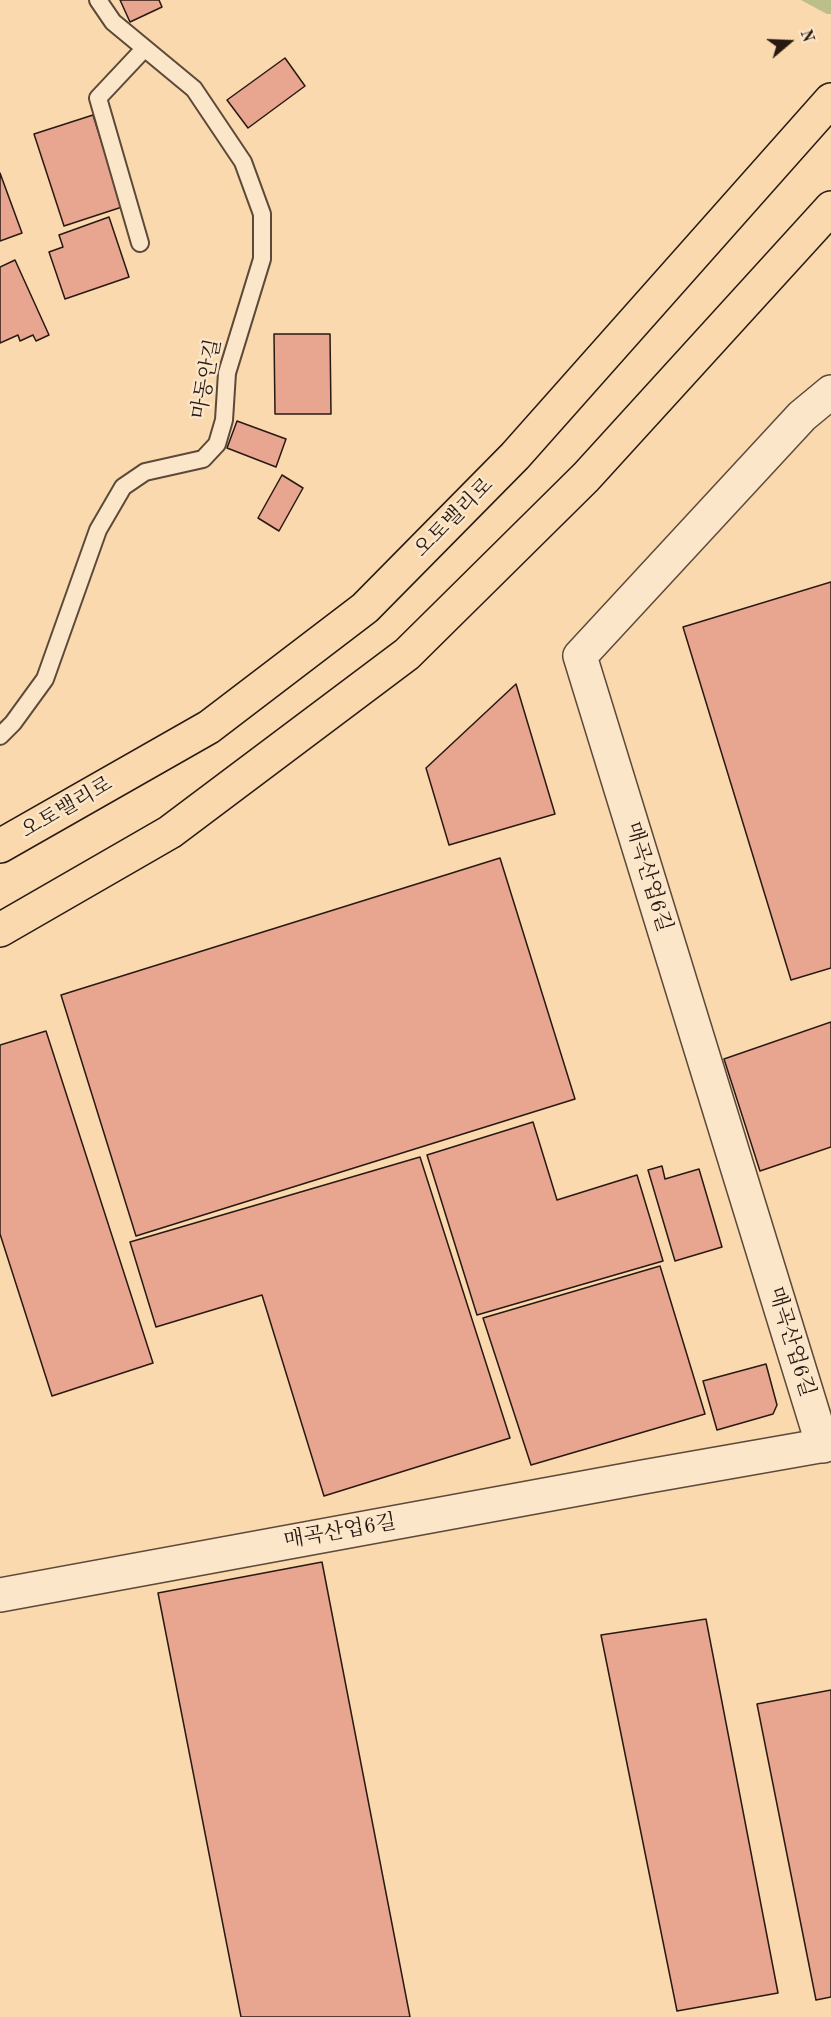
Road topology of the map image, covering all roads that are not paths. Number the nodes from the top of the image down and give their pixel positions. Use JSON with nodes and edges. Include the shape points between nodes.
{"nodes":[{"id":1,"x":98,"y":0,"type":"edge"},
{"id":2,"x":144,"y":49,"type":"junction"},
{"id":3,"x":831,"y":100,"type":"edge"},
{"id":4,"x":831,"y":208,"type":"edge"},
{"id":5,"x":140,"y":243,"type":"dead end"},
{"id":6,"x":831,"y":392,"type":"edge"},
{"id":7,"x":0,"y":736,"type":"edge"},
{"id":8,"x":0,"y":846,"type":"edge"},
{"id":9,"x":0,"y":930,"type":"edge"},
{"id":10,"x":827,"y":1445,"type":"edge"},
{"id":11,"x":0,"y":1595,"type":"edge"}],
"edges":[{"from":1,"to":2,"type":"lane","name":"마동안길","via":[[112,22]]},
{"from":2,"to":5,"type":"lane","via":[[98,98]]},
{"from":2,"to":7,"type":"lane","name":"마동안길","via":[[194,89],[243,162],[262,213],[261,259],[227,373],[224,420],[217,444],[203,459],[145,472],[123,487],[98,530],[45,679]]},
{"from":3,"to":8,"type":"highway","name":"오토밸리로","via":[[515,456],[365,608],[209,727]]},
{"from":4,"to":9,"type":"highway","via":[[586,477],[407,654],[170,831]]},
{"from":6,"to":10,"type":"street","name":"매곡산업6길","via":[[802,416],[580,656]]},
{"from":10,"to":11,"type":"street","name":"매곡산업6길"}]}
